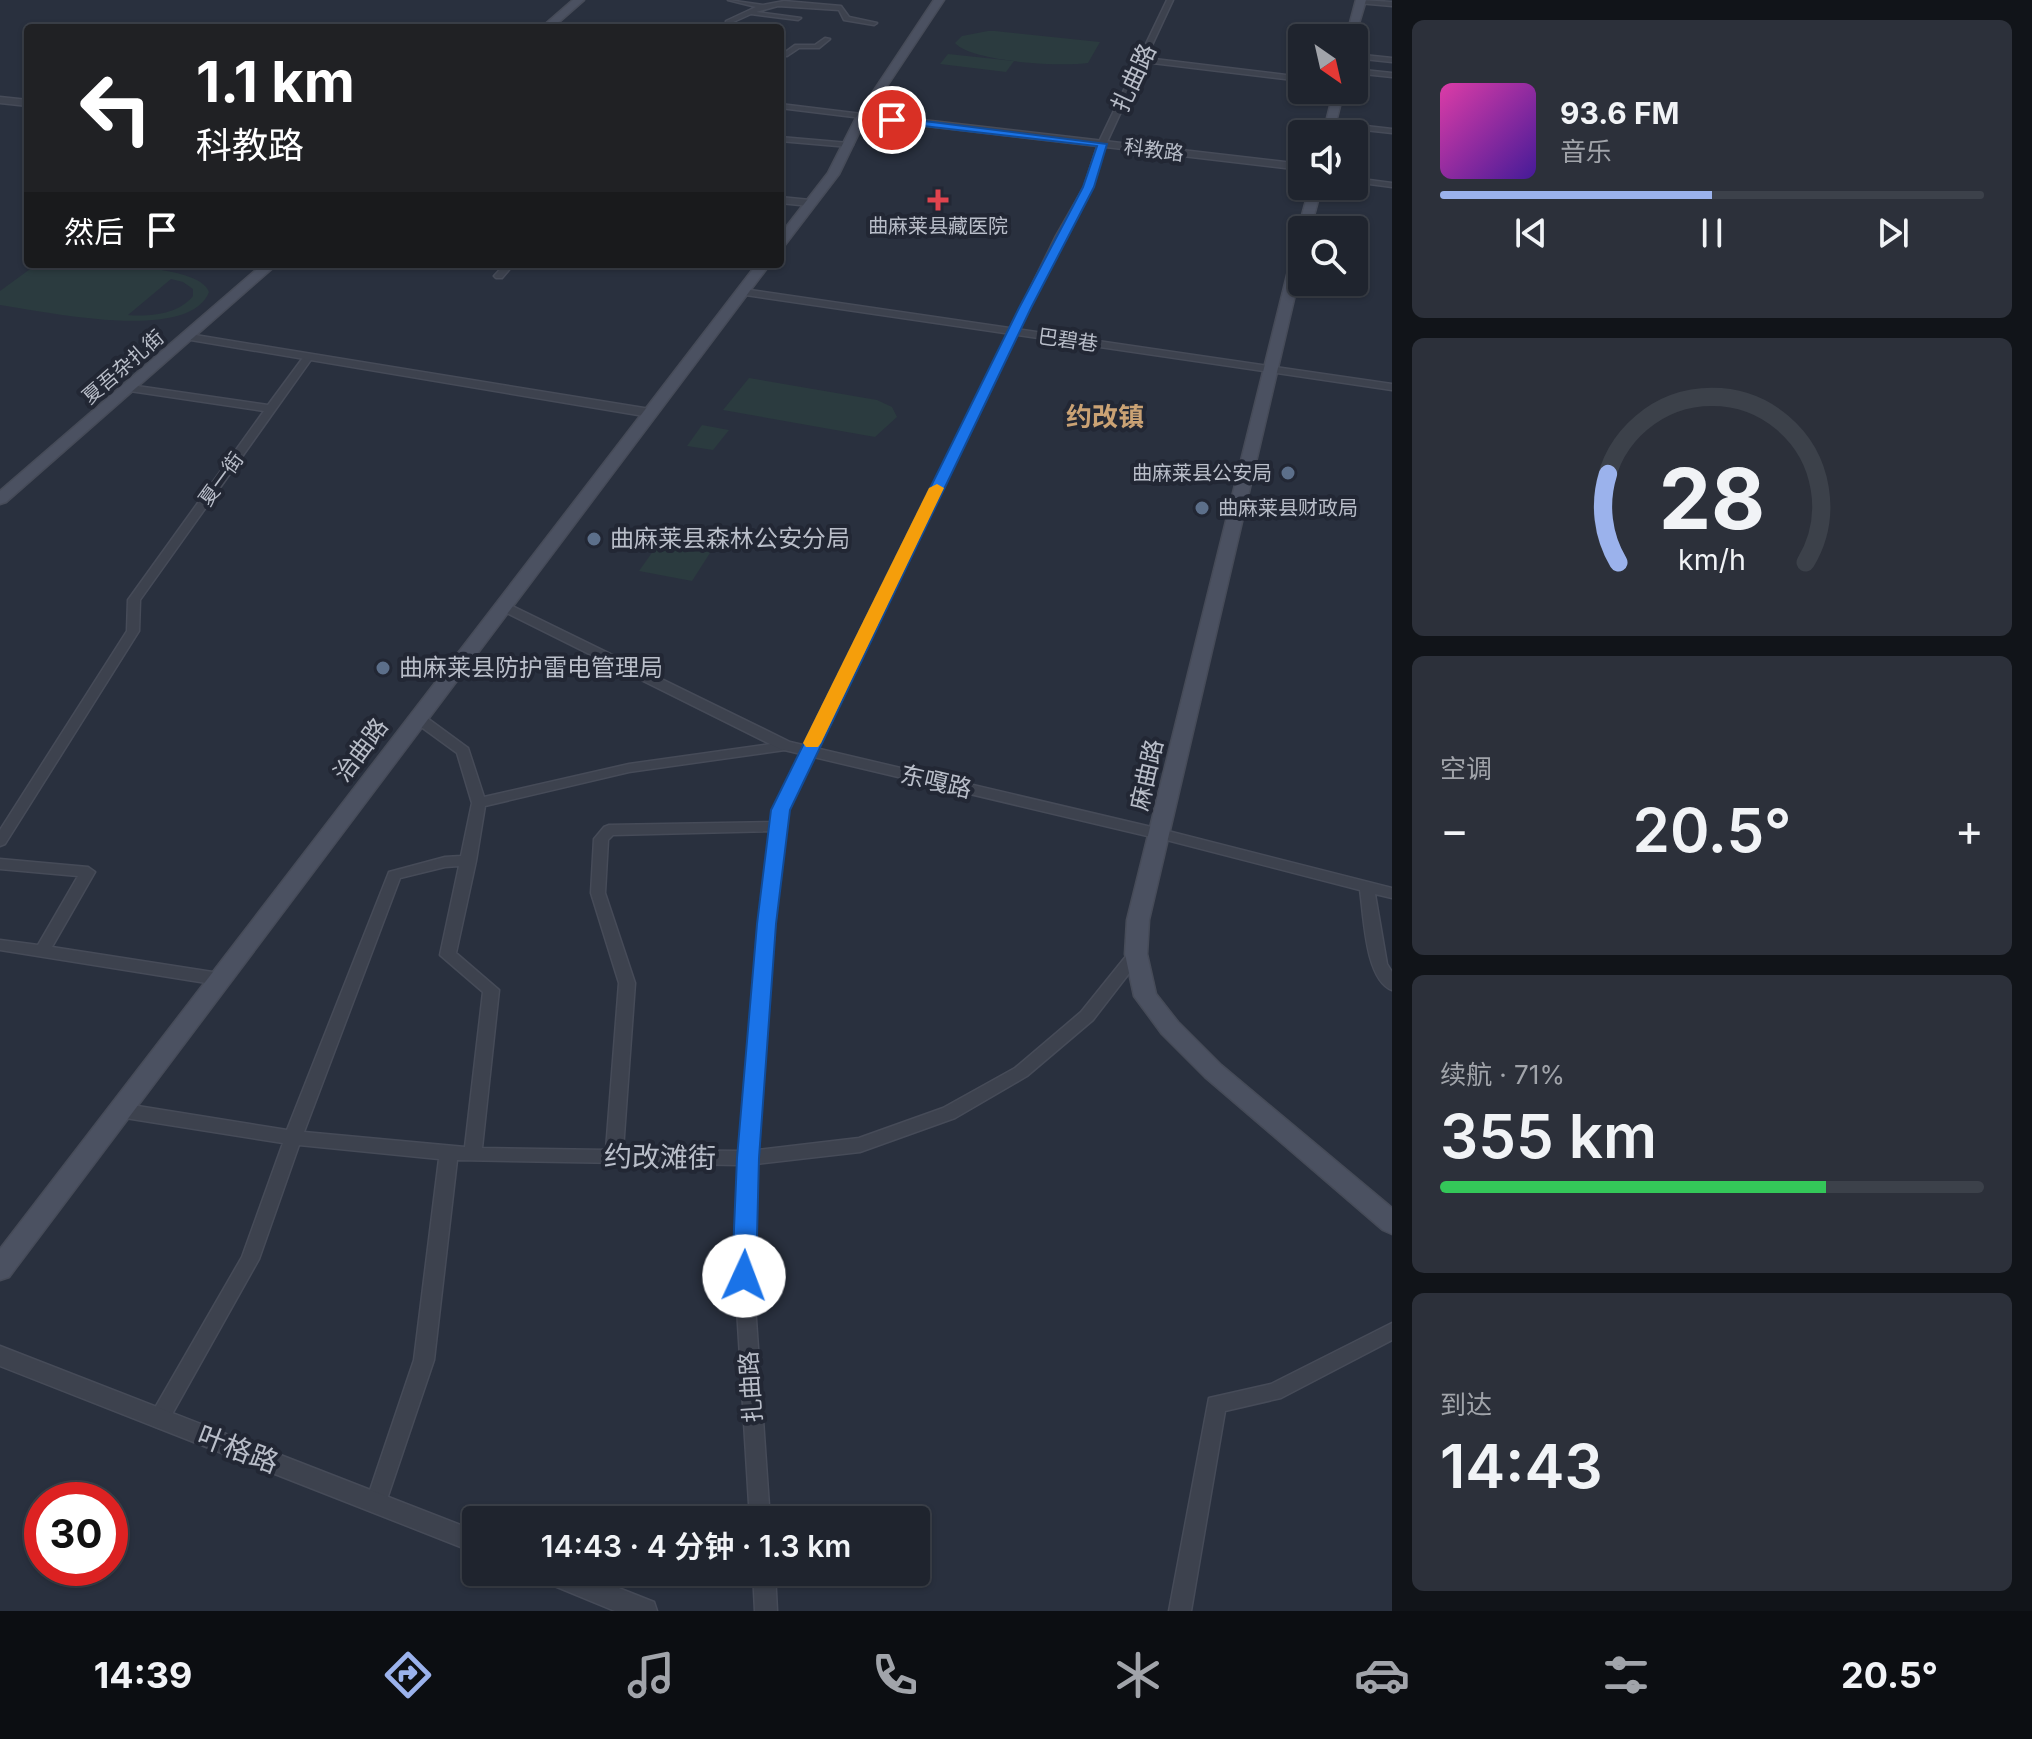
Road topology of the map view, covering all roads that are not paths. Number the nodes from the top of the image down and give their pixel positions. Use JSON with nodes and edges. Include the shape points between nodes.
{"nodes":[{"id":1,"x":579,"y":0,"type":"edge"},
{"id":2,"x":731,"y":0,"type":"edge"},
{"id":3,"x":795,"y":0,"type":"edge"},
{"id":4,"x":939,"y":0,"type":"edge"},
{"id":5,"x":1170,"y":0,"type":"edge"},
{"id":6,"x":1360,"y":1,"type":"edge"},
{"id":7,"x":775,"y":4,"type":"junction"},
{"id":8,"x":1392,"y":4,"type":"edge"},
{"id":9,"x":763,"y":7,"type":"junction"},
{"id":10,"x":749,"y":14,"type":"dead end"},
{"id":11,"x":798,"y":18,"type":"dead end"},
{"id":12,"x":874,"y":23,"type":"dead end"},
{"id":13,"x":551,"y":24,"type":"edge"},
{"id":14,"x":728,"y":24,"type":"edge"},
{"id":15,"x":1354,"y":24,"type":"edge"},
{"id":16,"x":827,"y":39,"type":"dead end"},
{"id":17,"x":784,"y":53,"type":"edge"},
{"id":18,"x":1368,"y":57,"type":"edge"},
{"id":19,"x":1143,"y":60,"type":"junction"},
{"id":20,"x":1392,"y":60,"type":"edge"},
{"id":21,"x":784,"y":61,"type":"edge"},
{"id":22,"x":795,"y":66,"type":"dead end"},
{"id":23,"x":1368,"y":72,"type":"edge"},
{"id":24,"x":1392,"y":75,"type":"edge"},
{"id":25,"x":1288,"y":77,"type":"edge"},
{"id":26,"x":0,"y":100,"type":"edge"},
{"id":27,"x":24,"y":103,"type":"edge"},
{"id":28,"x":784,"y":106,"type":"edge"},
{"id":29,"x":862,"y":116,"type":"junction"},
{"id":30,"x":1368,"y":130,"type":"edge"},
{"id":31,"x":1392,"y":131,"type":"edge"},
{"id":32,"x":784,"y":139,"type":"edge"},
{"id":33,"x":1102,"y":144,"type":"junction"},
{"id":34,"x":849,"y":145,"type":"junction"},
{"id":35,"x":1288,"y":165,"type":"edge"},
{"id":36,"x":1368,"y":182,"type":"edge"},
{"id":37,"x":1392,"y":185,"type":"edge"},
{"id":38,"x":784,"y":200,"type":"edge"},
{"id":39,"x":810,"y":203,"type":"junction"},
{"id":40,"x":784,"y":238,"type":"edge"},
{"id":41,"x":267,"y":268,"type":"edge"},
{"id":42,"x":506,"y":268,"type":"edge"},
{"id":43,"x":761,"y":268,"type":"edge"},
{"id":44,"x":499,"y":276,"type":"dead end"},
{"id":45,"x":743,"y":292,"type":"junction"},
{"id":46,"x":1288,"y":296,"type":"edge"},
{"id":47,"x":1013,"y":332,"type":"junction"},
{"id":48,"x":189,"y":337,"type":"junction"},
{"id":49,"x":308,"y":357,"type":"junction"},
{"id":50,"x":1270,"y":369,"type":"junction"},
{"id":51,"x":1392,"y":387,"type":"edge"},
{"id":52,"x":130,"y":388,"type":"junction"},
{"id":53,"x":272,"y":409,"type":"junction"},
{"id":54,"x":650,"y":413,"type":"junction"},
{"id":55,"x":0,"y":499,"type":"edge"},
{"id":56,"x":504,"y":606,"type":"junction"},
{"id":57,"x":418,"y":718,"type":"junction"},
{"id":58,"x":785,"y":746,"type":"junction"},
{"id":59,"x":808,"y":753,"type":"junction"},
{"id":60,"x":479,"y":803,"type":"junction"},
{"id":61,"x":779,"y":826,"type":"junction"},
{"id":62,"x":1160,"y":834,"type":"junction"},
{"id":63,"x":0,"y":841,"type":"edge"},
{"id":64,"x":469,"y":861,"type":"junction"},
{"id":65,"x":0,"y":864,"type":"edge"},
{"id":66,"x":1367,"y":887,"type":"junction"},
{"id":67,"x":1392,"y":893,"type":"edge"},
{"id":68,"x":0,"y":945,"type":"edge"},
{"id":69,"x":42,"y":951,"type":"junction"},
{"id":70,"x":1136,"y":954,"type":"junction"},
{"id":71,"x":219,"y":979,"type":"junction"},
{"id":72,"x":1392,"y":984,"type":"edge"},
{"id":73,"x":119,"y":1110,"type":"junction"},
{"id":74,"x":293,"y":1138,"type":"junction"},
{"id":75,"x":449,"y":1151,"type":"junction"},
{"id":76,"x":473,"y":1155,"type":"junction"},
{"id":77,"x":614,"y":1155,"type":"junction"},
{"id":78,"x":748,"y":1158,"type":"junction"},
{"id":79,"x":1392,"y":1223,"type":"edge"},
{"id":80,"x":0,"y":1269,"type":"edge"},
{"id":81,"x":1392,"y":1331,"type":"edge"},
{"id":82,"x":0,"y":1356,"type":"edge"},
{"id":83,"x":159,"y":1419,"type":"junction"},
{"id":84,"x":376,"y":1502,"type":"junction"},
{"id":85,"x":759,"y":1506,"type":"edge"},
{"id":86,"x":462,"y":1536,"type":"edge"},
{"id":87,"x":583,"y":1586,"type":"edge"},
{"id":88,"x":765,"y":1586,"type":"edge"},
{"id":89,"x":645,"y":1611,"type":"edge"},
{"id":90,"x":766,"y":1611,"type":"edge"},
{"id":91,"x":1180,"y":1611,"type":"edge"}],
"edges":[{"from":1,"to":13,"type":"main road"},
{"from":2,"to":9,"type":"street"},
{"from":3,"to":7,"type":"street"},
{"from":4,"to":29,"type":"main road"},
{"from":5,"to":19,"type":"street","name":"扎曲路"},
{"from":6,"to":8,"type":"street"},
{"from":6,"to":15,"type":"main road"},
{"from":7,"to":9,"type":"street"},
{"from":7,"to":12,"type":"street","via":[[841,8],[846,19]]},
{"from":9,"to":14,"type":"street"},
{"from":10,"to":11,"type":"street"},
{"from":16,"to":17,"type":"street","via":[[817,47],[797,46]]},
{"from":18,"to":20,"type":"street"},
{"from":19,"to":25,"type":"street"},
{"from":19,"to":33,"type":"street","name":"扎曲路"},
{"from":21,"to":22,"type":"street"},
{"from":23,"to":24,"type":"street"},
{"from":26,"to":27,"type":"street"},
{"from":28,"to":29,"type":"street"},
{"from":29,"to":33,"type":"street","name":"科教路"},
{"from":29,"to":34,"type":"main road"},
{"from":30,"to":31,"type":"street"},
{"from":32,"to":34,"type":"street"},
{"from":33,"to":35,"type":"street","name":"科教路"},
{"from":33,"to":47,"type":"street","name":"扎曲路","via":[[1088,187]]},
{"from":34,"to":39,"type":"main road"},
{"from":36,"to":37,"type":"street"},
{"from":38,"to":39,"type":"street"},
{"from":39,"to":40,"type":"main road"},
{"from":41,"to":48,"type":"main road","name":"夏吾杂扎街"},
{"from":42,"to":44,"type":"street"},
{"from":43,"to":45,"type":"main road","name":"治曲路"},
{"from":45,"to":47,"type":"street","name":"巴碧巷"},
{"from":45,"to":54,"type":"main road","name":"治曲路"},
{"from":46,"to":50,"type":"main road","name":"麻曲路"},
{"from":47,"to":50,"type":"street","name":"巴碧巷"},
{"from":47,"to":59,"type":"street","name":"扎曲路"},
{"from":48,"to":49,"type":"street"},
{"from":48,"to":52,"type":"main road","name":"夏吾杂扎街"},
{"from":49,"to":53,"type":"street","name":"夏一街"},
{"from":49,"to":54,"type":"street"},
{"from":50,"to":51,"type":"street","name":"巴碧巷"},
{"from":50,"to":62,"type":"main road","name":"麻曲路"},
{"from":52,"to":53,"type":"street"},
{"from":52,"to":55,"type":"main road","name":"夏吾杂扎街"},
{"from":53,"to":63,"type":"street","name":"夏一街","via":[[134,600],[133,631]]},
{"from":54,"to":56,"type":"main road","name":"治曲路"},
{"from":56,"to":57,"type":"main road","name":"治曲路"},
{"from":56,"to":58,"type":"street","name":"东嘎路"},
{"from":57,"to":60,"type":"street","via":[[463,751]]},
{"from":57,"to":71,"type":"main road","name":"治曲路"},
{"from":58,"to":59,"type":"street","name":"东嘎路"},
{"from":58,"to":60,"type":"street","via":[[629,768]]},
{"from":59,"to":61,"type":"street","name":"扎曲路","via":[[780,810]]},
{"from":59,"to":62,"type":"street","name":"东嘎路"},
{"from":60,"to":64,"type":"street"},
{"from":61,"to":77,"type":"street","via":[[609,830],[601,839],[598,893],[627,983]]},
{"from":61,"to":78,"type":"street","name":"扎曲路"},
{"from":62,"to":66,"type":"street","name":"东嘎路"},
{"from":62,"to":70,"type":"main road","name":"麻曲路","via":[[1138,920]]},
{"from":64,"to":74,"type":"street","via":[[394,875]]},
{"from":64,"to":76,"type":"street","via":[[448,955],[491,990]]},
{"from":65,"to":69,"type":"street","via":[[88,872]]},
{"from":66,"to":67,"type":"street","name":"东嘎路"},
{"from":66,"to":72,"type":"street","via":[[1379,965]]},
{"from":68,"to":69,"type":"street"},
{"from":69,"to":71,"type":"street"},
{"from":70,"to":78,"type":"street","name":"约改滩街","via":[[1087,1016],[1021,1072],[949,1113],[860,1145]]},
{"from":70,"to":79,"type":"main road","name":"麻曲路","via":[[1145,996],[1170,1028]]},
{"from":71,"to":73,"type":"main road","name":"治曲路"},
{"from":73,"to":74,"type":"street","name":"约改滩街"},
{"from":73,"to":80,"type":"main road","name":"治曲路"},
{"from":74,"to":75,"type":"street","name":"约改滩街"},
{"from":74,"to":83,"type":"street","via":[[250,1259]]},
{"from":75,"to":76,"type":"street","name":"约改滩街"},
{"from":75,"to":84,"type":"street","via":[[424,1360]]},
{"from":76,"to":77,"type":"street","name":"约改滩街"},
{"from":77,"to":78,"type":"street","name":"约改滩街"},
{"from":78,"to":85,"type":"street","name":"扎曲路","via":[[744,1276]]},
{"from":81,"to":91,"type":"street","via":[[1274,1392],[1216,1404]]},
{"from":82,"to":83,"type":"street","name":"叶格路"},
{"from":83,"to":84,"type":"street","name":"叶格路"},
{"from":84,"to":86,"type":"street","name":"叶格路"},
{"from":87,"to":89,"type":"street"},
{"from":88,"to":90,"type":"street"}]}
